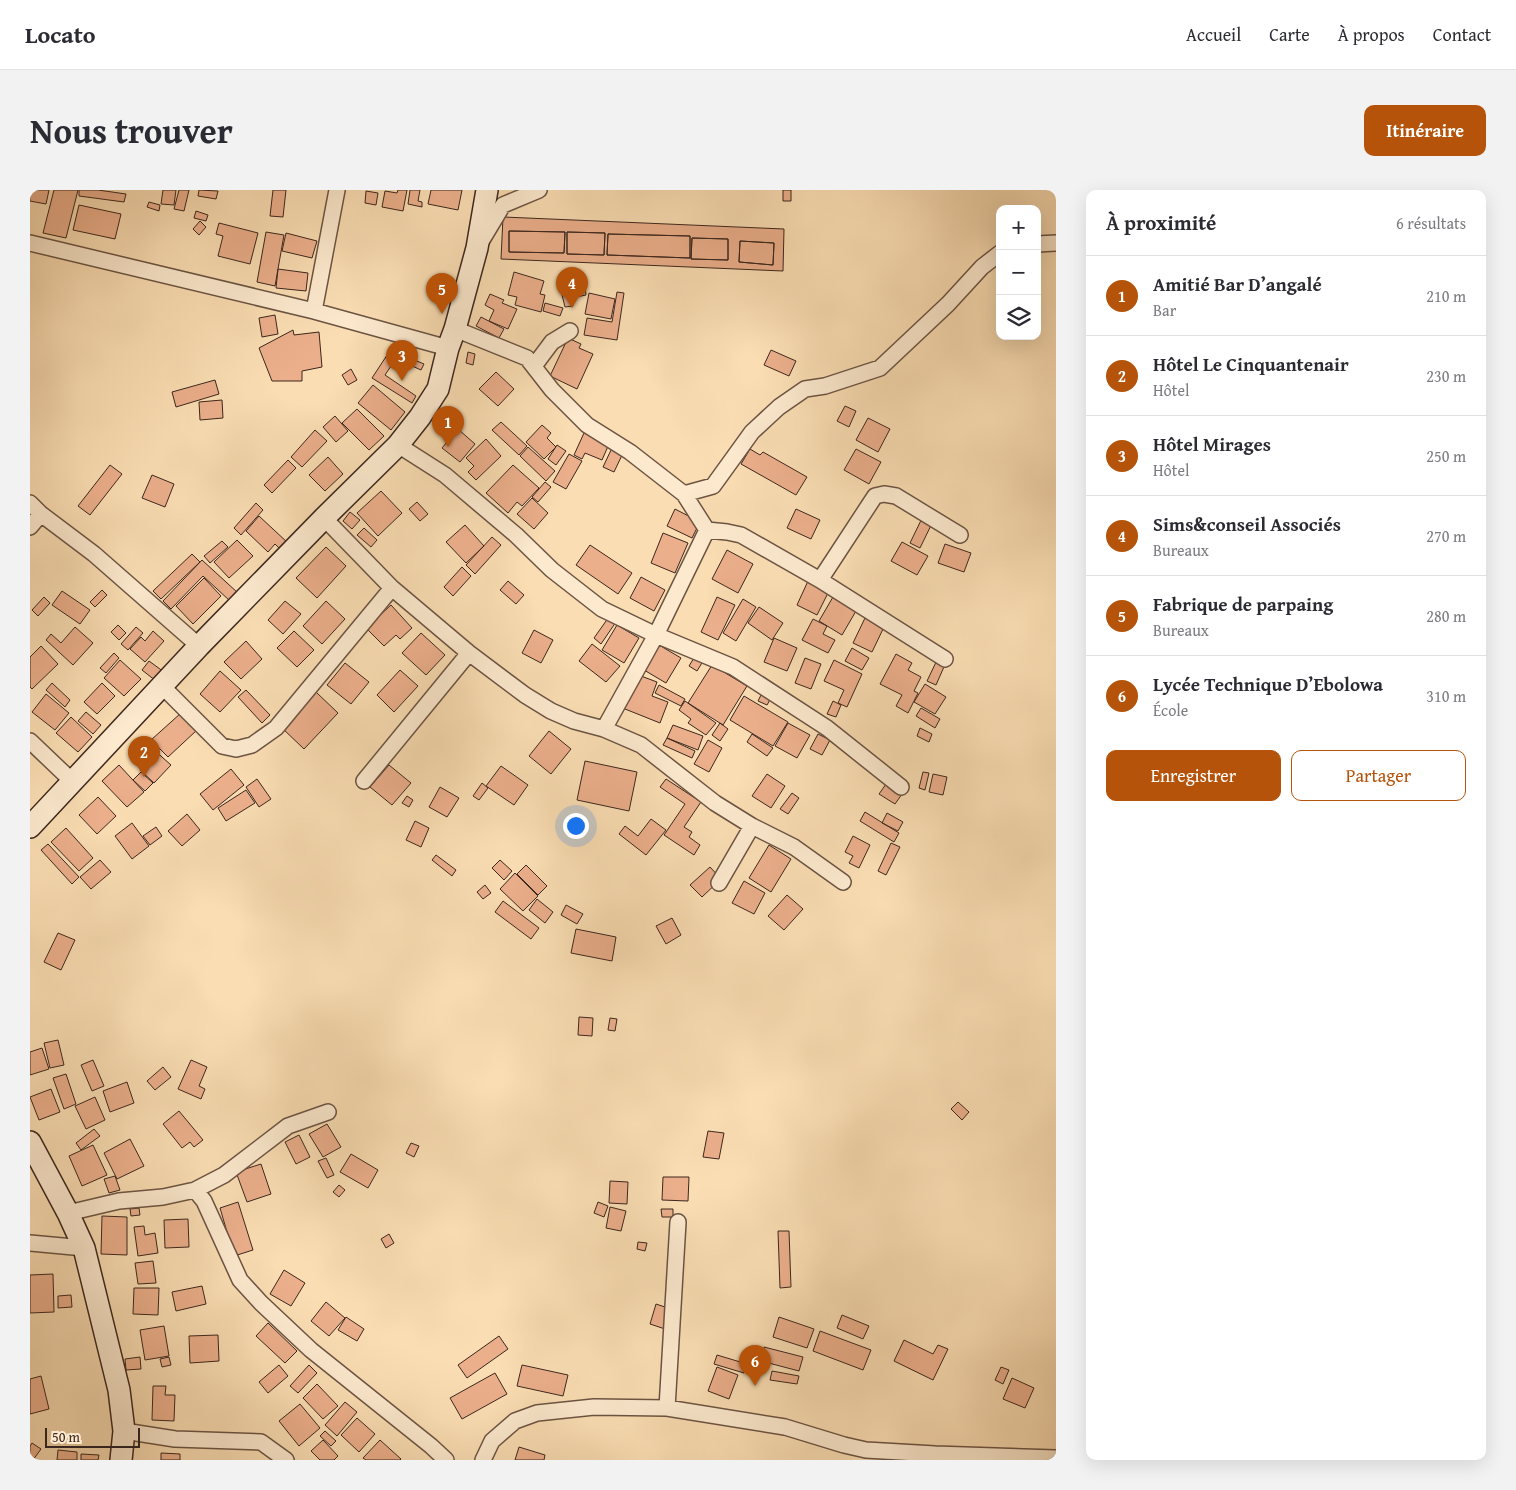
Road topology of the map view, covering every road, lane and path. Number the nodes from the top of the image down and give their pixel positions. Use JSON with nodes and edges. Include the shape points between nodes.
{"nodes":[{"id":1,"x":336,"y":190,"type":"edge"},
{"id":2,"x":487,"y":190,"type":"edge"},
{"id":3,"x":539,"y":190,"type":"edge"},
{"id":4,"x":30,"y":243,"type":"edge"},
{"id":5,"x":1056,"y":243,"type":"edge"},
{"id":6,"x":1041,"y":244,"type":"edge"},
{"id":7,"x":477,"y":248,"type":"junction"},
{"id":8,"x":996,"y":256,"type":"edge"},
{"id":9,"x":314,"y":311,"type":"junction"},
{"id":10,"x":570,"y":331,"type":"dead end"},
{"id":11,"x":451,"y":338,"type":"junction"},
{"id":12,"x":534,"y":366,"type":"junction"},
{"id":13,"x":398,"y":445,"type":"junction"},
{"id":14,"x":684,"y":494,"type":"junction"},
{"id":15,"x":30,"y":503,"type":"edge"},
{"id":16,"x":41,"y":514,"type":"junction"},
{"id":17,"x":324,"y":518,"type":"junction"},
{"id":18,"x":30,"y":527,"type":"edge"},
{"id":19,"x":707,"y":530,"type":"junction"},
{"id":20,"x":960,"y":536,"type":"dead end"},
{"id":21,"x":820,"y":580,"type":"junction"},
{"id":22,"x":392,"y":588,"type":"junction"},
{"id":23,"x":656,"y":634,"type":"junction"},
{"id":24,"x":199,"y":646,"type":"junction"},
{"id":25,"x":469,"y":653,"type":"junction"},
{"id":26,"x":945,"y":659,"type":"dead end"},
{"id":27,"x":162,"y":686,"type":"junction"},
{"id":28,"x":604,"y":729,"type":"junction"},
{"id":29,"x":30,"y":742,"type":"edge"},
{"id":30,"x":72,"y":780,"type":"junction"},
{"id":31,"x":364,"y":780,"type":"dead end"},
{"id":32,"x":901,"y":787,"type":"dead end"},
{"id":33,"x":752,"y":826,"type":"junction"},
{"id":34,"x":30,"y":827,"type":"edge"},
{"id":35,"x":843,"y":882,"type":"dead end"},
{"id":36,"x":719,"y":883,"type":"dead end"},
{"id":37,"x":328,"y":1112,"type":"dead end"},
{"id":38,"x":30,"y":1142,"type":"edge"},
{"id":39,"x":194,"y":1190,"type":"junction"},
{"id":40,"x":68,"y":1212,"type":"junction"},
{"id":41,"x":678,"y":1222,"type":"dead end"},
{"id":42,"x":30,"y":1243,"type":"edge"},
{"id":43,"x":84,"y":1248,"type":"junction"},
{"id":44,"x":667,"y":1408,"type":"junction"},
{"id":45,"x":124,"y":1431,"type":"junction"},
{"id":46,"x":1056,"y":1458,"type":"edge"},
{"id":47,"x":121,"y":1460,"type":"edge"},
{"id":48,"x":286,"y":1460,"type":"edge"},
{"id":49,"x":446,"y":1460,"type":"edge"},
{"id":50,"x":483,"y":1460,"type":"edge"}],
"edges":[{"from":1,"to":9,"type":"street"},
{"from":2,"to":7,"type":"street"},
{"from":3,"to":7,"type":"street","via":[[503,205]]},
{"from":4,"to":9,"type":"street"},
{"from":5,"to":6,"type":"street"},
{"from":7,"to":11,"type":"street"},
{"from":8,"to":14,"type":"street","via":[[880,368],[805,390],[779,407],[752,432],[713,486]]},
{"from":9,"to":11,"type":"street"},
{"from":10,"to":12,"type":"street","via":[[552,342]]},
{"from":11,"to":12,"type":"street","via":[[527,358]]},
{"from":11,"to":13,"type":"street","via":[[438,389]]},
{"from":12,"to":14,"type":"street","via":[[552,390],[587,425],[630,452]]},
{"from":13,"to":17,"type":"street"},
{"from":13,"to":23,"type":"street","via":[[445,475],[552,570],[602,609]]},
{"from":14,"to":19,"type":"street"},
{"from":15,"to":16,"type":"street"},
{"from":16,"to":18,"type":"street"},
{"from":16,"to":24,"type":"street","via":[[94,554]]},
{"from":17,"to":22,"type":"street"},
{"from":17,"to":24,"type":"street"},
{"from":19,"to":21,"type":"street","via":[[741,536]]},
{"from":19,"to":23,"type":"street"},
{"from":20,"to":21,"type":"street","via":[[896,496],[875,496]]},
{"from":21,"to":26,"type":"street"},
{"from":22,"to":25,"type":"street"},
{"from":22,"to":27,"type":"street","via":[[276,728],[252,745],[236,749],[222,746]]},
{"from":23,"to":28,"type":"street"},
{"from":23,"to":32,"type":"street","via":[[733,667],[827,728]]},
{"from":24,"to":27,"type":"street"},
{"from":25,"to":28,"type":"street","via":[[551,711]]},
{"from":25,"to":31,"type":"street"},
{"from":27,"to":30,"type":"street"},
{"from":28,"to":33,"type":"street","via":[[641,745],[715,803]]},
{"from":29,"to":30,"type":"street"},
{"from":30,"to":34,"type":"street"},
{"from":33,"to":35,"type":"street","via":[[794,848]]},
{"from":33,"to":36,"type":"street"},
{"from":37,"to":39,"type":"street","via":[[288,1126],[224,1174]]},
{"from":38,"to":40,"type":"street"},
{"from":39,"to":40,"type":"street"},
{"from":39,"to":49,"type":"street","via":[[204,1201],[240,1280],[311,1350]]},
{"from":40,"to":43,"type":"street"},
{"from":41,"to":44,"type":"street"},
{"from":42,"to":43,"type":"street"},
{"from":43,"to":45,"type":"street","via":[[119,1390]]},
{"from":44,"to":46,"type":"street","via":[[785,1426],[866,1450]]},
{"from":44,"to":50,"type":"street","via":[[594,1407],[537,1413],[515,1421],[492,1441]]},
{"from":45,"to":47,"type":"street"},
{"from":45,"to":48,"type":"street","via":[[175,1439],[261,1442]]}]}
